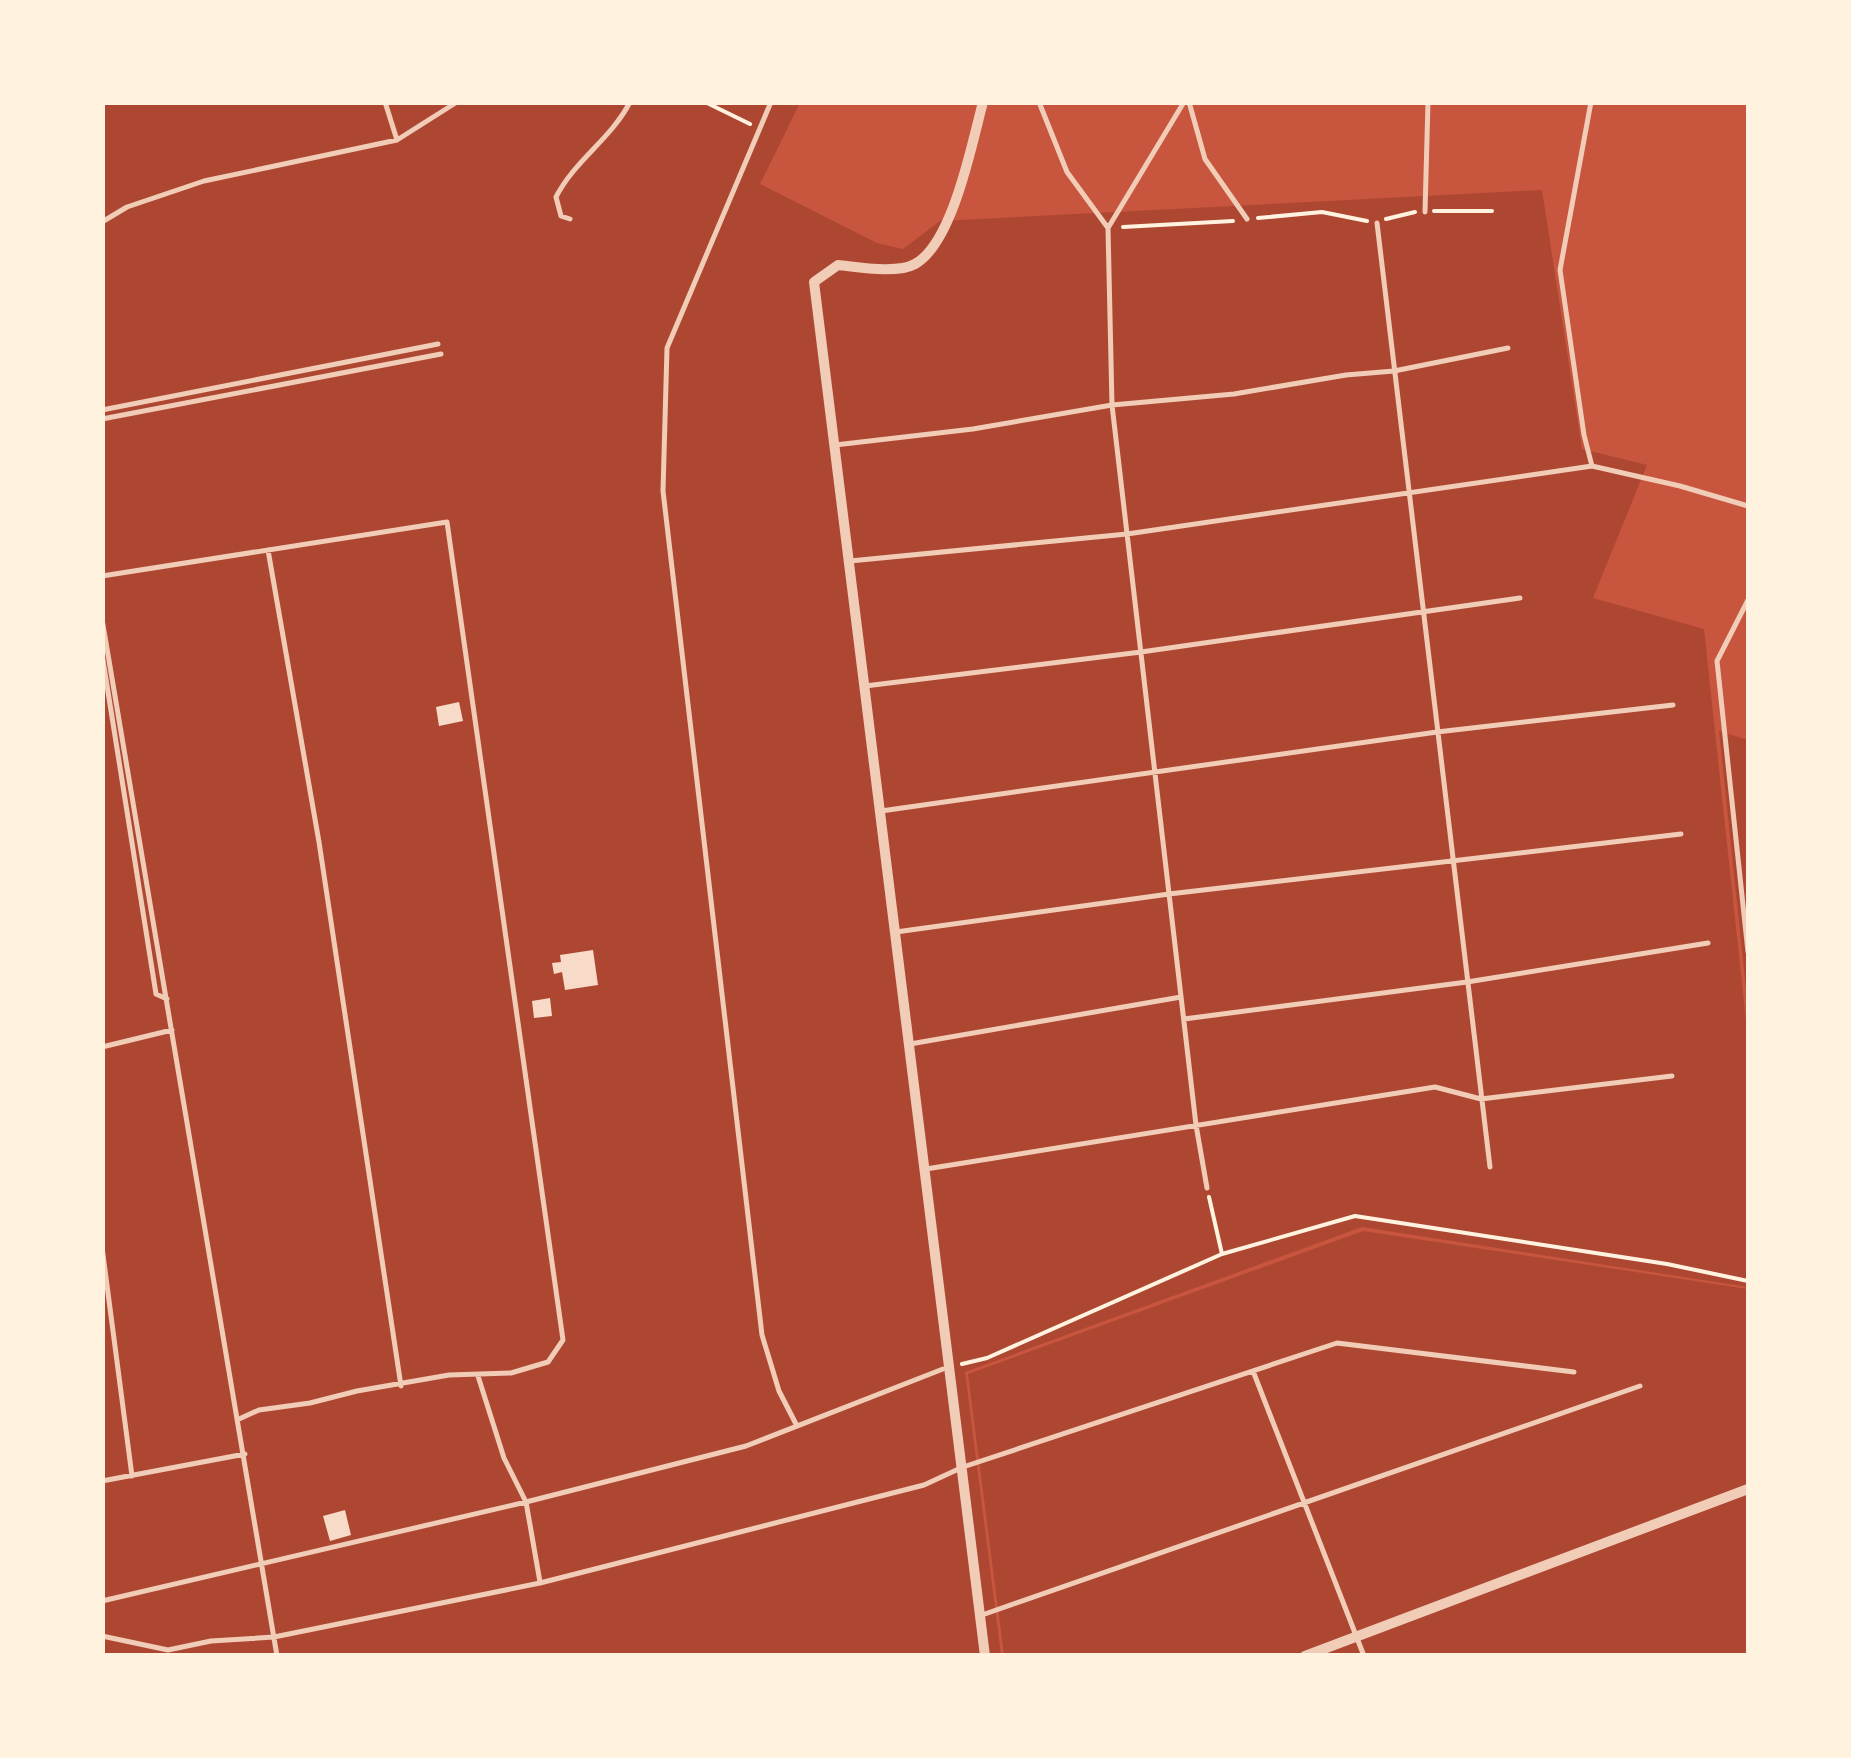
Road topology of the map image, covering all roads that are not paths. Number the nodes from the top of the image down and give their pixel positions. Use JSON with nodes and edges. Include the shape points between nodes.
{"nodes":[{"id":1,"x":385,"y":102,"type":"edge"},
{"id":2,"x":457,"y":102,"type":"edge"},
{"id":3,"x":630,"y":102,"type":"edge"},
{"id":4,"x":771,"y":102,"type":"edge"},
{"id":5,"x":983,"y":102,"type":"edge"},
{"id":6,"x":1039,"y":102,"type":"edge"},
{"id":7,"x":1187,"y":102,"type":"edge"},
{"id":8,"x":1428,"y":102,"type":"edge"},
{"id":9,"x":1592,"y":102,"type":"edge"},
{"id":10,"x":396,"y":140,"type":"junction"},
{"id":11,"x":1425,"y":212,"type":"road end"},
{"id":12,"x":570,"y":219,"type":"dead end"},
{"id":13,"x":1246,"y":219,"type":"road end"},
{"id":14,"x":102,"y":222,"type":"edge"},
{"id":15,"x":1377,"y":222,"type":"road end"},
{"id":16,"x":1108,"y":228,"type":"junction"},
{"id":17,"x":438,"y":344,"type":"dead end"},
{"id":18,"x":1508,"y":348,"type":"dead end"},
{"id":19,"x":441,"y":354,"type":"dead end"},
{"id":20,"x":1394,"y":371,"type":"junction"},
{"id":21,"x":1112,"y":405,"type":"junction"},
{"id":22,"x":102,"y":410,"type":"edge"},
{"id":23,"x":102,"y":419,"type":"edge"},
{"id":24,"x":835,"y":445,"type":"junction"},
{"id":25,"x":1592,"y":466,"type":"junction"},
{"id":26,"x":1409,"y":495,"type":"junction"},
{"id":27,"x":1748,"y":504,"type":"edge"},
{"id":28,"x":1127,"y":534,"type":"junction"},
{"id":29,"x":268,"y":548,"type":"junction"},
{"id":30,"x":850,"y":561,"type":"junction"},
{"id":31,"x":102,"y":576,"type":"edge"},
{"id":32,"x":1520,"y":598,"type":"dead end"},
{"id":33,"x":1748,"y":600,"type":"edge"},
{"id":34,"x":1423,"y":614,"type":"junction"},
{"id":35,"x":102,"y":618,"type":"edge"},
{"id":36,"x":1141,"y":652,"type":"junction"},
{"id":37,"x":102,"y":654,"type":"edge"},
{"id":38,"x":866,"y":686,"type":"junction"},
{"id":39,"x":1672,"y":704,"type":"dead end"},
{"id":40,"x":1437,"y":732,"type":"junction"},
{"id":41,"x":1155,"y":774,"type":"junction"},
{"id":42,"x":881,"y":811,"type":"junction"},
{"id":43,"x":1681,"y":834,"type":"dead end"},
{"id":44,"x":1453,"y":862,"type":"junction"},
{"id":45,"x":1169,"y":894,"type":"junction"},
{"id":46,"x":896,"y":932,"type":"junction"},
{"id":47,"x":1708,"y":944,"type":"dead end"},
{"id":48,"x":1748,"y":952,"type":"edge"},
{"id":49,"x":1467,"y":982,"type":"junction"},
{"id":50,"x":1181,"y":996,"type":"junction"},
{"id":51,"x":167,"y":999,"type":"junction"},
{"id":52,"x":1184,"y":1019,"type":"junction"},
{"id":53,"x":172,"y":1030,"type":"junction"},
{"id":54,"x":910,"y":1044,"type":"junction"},
{"id":55,"x":102,"y":1047,"type":"edge"},
{"id":56,"x":1672,"y":1076,"type":"dead end"},
{"id":57,"x":1482,"y":1099,"type":"junction"},
{"id":58,"x":1196,"y":1125,"type":"junction"},
{"id":59,"x":1490,"y":1167,"type":"dead end"},
{"id":60,"x":926,"y":1168,"type":"junction"},
{"id":61,"x":1207,"y":1188,"type":"road end"},
{"id":62,"x":102,"y":1247,"type":"edge"},
{"id":63,"x":946,"y":1368,"type":"junction"},
{"id":64,"x":1253,"y":1371,"type":"junction"},
{"id":65,"x":1574,"y":1372,"type":"dead end"},
{"id":66,"x":478,"y":1376,"type":"junction"},
{"id":67,"x":401,"y":1386,"type":"junction"},
{"id":68,"x":1640,"y":1386,"type":"dead end"},
{"id":69,"x":238,"y":1419,"type":"junction"},
{"id":70,"x":797,"y":1426,"type":"junction"},
{"id":71,"x":245,"y":1454,"type":"junction"},
{"id":72,"x":964,"y":1467,"type":"junction"},
{"id":73,"x":132,"y":1476,"type":"junction"},
{"id":74,"x":102,"y":1481,"type":"edge"},
{"id":75,"x":1748,"y":1488,"type":"edge"},
{"id":76,"x":526,"y":1502,"type":"junction"},
{"id":77,"x":1304,"y":1503,"type":"junction"},
{"id":78,"x":262,"y":1562,"type":"junction"},
{"id":79,"x":540,"y":1583,"type":"junction"},
{"id":80,"x":102,"y":1600,"type":"edge"},
{"id":81,"x":981,"y":1615,"type":"junction"},
{"id":82,"x":102,"y":1636,"type":"edge"},
{"id":83,"x":274,"y":1636,"type":"junction"},
{"id":84,"x":1357,"y":1636,"type":"junction"},
{"id":85,"x":276,"y":1656,"type":"edge"},
{"id":86,"x":985,"y":1656,"type":"edge"},
{"id":87,"x":1305,"y":1656,"type":"edge"},
{"id":88,"x":1364,"y":1656,"type":"edge"}],
"edges":[{"from":1,"to":10,"type":"lane"},
{"from":2,"to":10,"type":"lane"},
{"from":3,"to":12,"type":"lane","via":[[614,129],[568,172],[556,197],[561,216]]},
{"from":4,"to":70,"type":"lane","via":[[668,348],[663,491],[762,1335]]},
{"from":5,"to":24,"type":"street","via":[[941,237],[914,264],[838,265],[814,282]]},
{"from":6,"to":16,"type":"lane","via":[[1067,172]]},
{"from":7,"to":13,"type":"lane","via":[[1205,159]]},
{"from":7,"to":16,"type":"lane"},
{"from":8,"to":11,"type":"lane"},
{"from":9,"to":25,"type":"lane","via":[[1560,270]]},
{"from":10,"to":14,"type":"lane","via":[[204,181]]},
{"from":15,"to":20,"type":"lane"},
{"from":16,"to":21,"type":"lane"},
{"from":17,"to":22,"type":"lane"},
{"from":18,"to":20,"type":"lane"},
{"from":19,"to":23,"type":"lane"},
{"from":20,"to":21,"type":"lane"},
{"from":20,"to":26,"type":"lane"},
{"from":21,"to":24,"type":"lane"},
{"from":21,"to":28,"type":"lane"},
{"from":24,"to":30,"type":"street"},
{"from":25,"to":26,"type":"lane"},
{"from":25,"to":27,"type":"lane"},
{"from":26,"to":28,"type":"lane"},
{"from":26,"to":34,"type":"lane"},
{"from":28,"to":30,"type":"lane"},
{"from":28,"to":36,"type":"lane"},
{"from":29,"to":31,"type":"lane"},
{"from":29,"to":66,"type":"lane","via":[[447,522],[563,1340],[548,1362]]},
{"from":29,"to":67,"type":"lane"},
{"from":30,"to":38,"type":"street"},
{"from":32,"to":34,"type":"lane"},
{"from":33,"to":48,"type":"lane","via":[[1717,661]]},
{"from":34,"to":36,"type":"lane"},
{"from":34,"to":40,"type":"lane"},
{"from":35,"to":51,"type":"lane"},
{"from":36,"to":38,"type":"lane"},
{"from":36,"to":41,"type":"lane"},
{"from":37,"to":51,"type":"lane","via":[[156,994]]},
{"from":38,"to":42,"type":"street"},
{"from":39,"to":40,"type":"lane"},
{"from":40,"to":41,"type":"lane"},
{"from":40,"to":44,"type":"lane"},
{"from":41,"to":42,"type":"lane"},
{"from":41,"to":45,"type":"lane"},
{"from":42,"to":46,"type":"street"},
{"from":43,"to":44,"type":"lane"},
{"from":44,"to":45,"type":"lane"},
{"from":44,"to":49,"type":"lane"},
{"from":45,"to":46,"type":"lane"},
{"from":45,"to":50,"type":"lane"},
{"from":46,"to":54,"type":"street"},
{"from":47,"to":49,"type":"lane"},
{"from":49,"to":52,"type":"lane"},
{"from":49,"to":57,"type":"lane"},
{"from":50,"to":52,"type":"lane"},
{"from":50,"to":54,"type":"lane"},
{"from":51,"to":53,"type":"lane"},
{"from":52,"to":58,"type":"lane"},
{"from":53,"to":55,"type":"lane"},
{"from":53,"to":69,"type":"lane"},
{"from":54,"to":60,"type":"street"},
{"from":56,"to":57,"type":"lane"},
{"from":57,"to":58,"type":"lane","via":[[1435,1087]]},
{"from":57,"to":59,"type":"lane"},
{"from":58,"to":60,"type":"lane"},
{"from":58,"to":61,"type":"lane"},
{"from":60,"to":63,"type":"street"},
{"from":62,"to":73,"type":"lane"},
{"from":63,"to":70,"type":"lane"},
{"from":63,"to":72,"type":"street"},
{"from":64,"to":65,"type":"lane","via":[[1338,1343]]},
{"from":64,"to":72,"type":"lane"},
{"from":64,"to":77,"type":"lane"},
{"from":66,"to":67,"type":"lane"},
{"from":66,"to":76,"type":"lane"},
{"from":67,"to":69,"type":"lane"},
{"from":68,"to":77,"type":"lane"},
{"from":69,"to":71,"type":"lane"},
{"from":70,"to":76,"type":"lane","via":[[746,1446]]},
{"from":71,"to":73,"type":"lane"},
{"from":71,"to":78,"type":"lane"},
{"from":72,"to":79,"type":"lane","via":[[924,1485]]},
{"from":72,"to":81,"type":"street"},
{"from":73,"to":74,"type":"lane"},
{"from":75,"to":84,"type":"street"},
{"from":76,"to":78,"type":"lane"},
{"from":76,"to":79,"type":"lane"},
{"from":77,"to":81,"type":"lane"},
{"from":77,"to":84,"type":"lane"},
{"from":78,"to":80,"type":"lane"},
{"from":78,"to":83,"type":"lane"},
{"from":79,"to":83,"type":"lane"},
{"from":81,"to":86,"type":"street"},
{"from":82,"to":83,"type":"lane","via":[[168,1650]]},
{"from":83,"to":85,"type":"lane"},
{"from":84,"to":87,"type":"street"},
{"from":84,"to":88,"type":"lane"}]}
